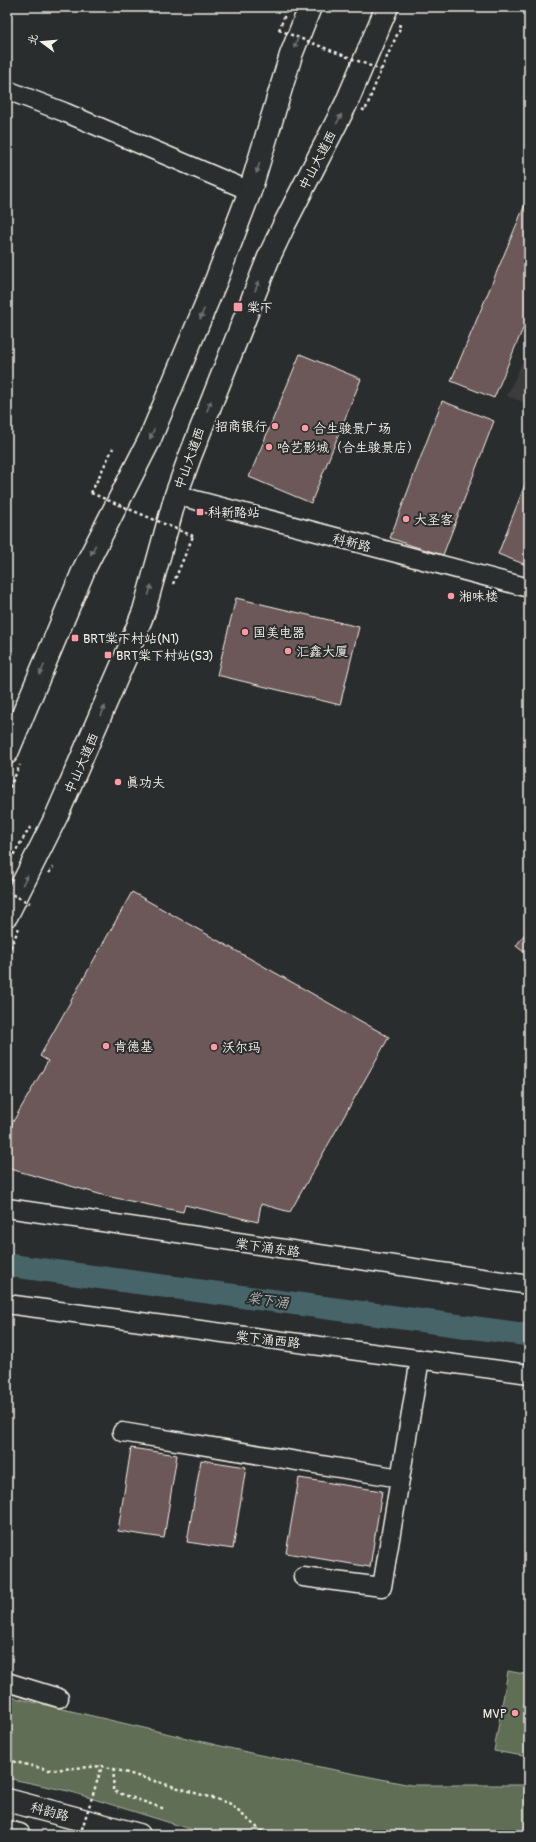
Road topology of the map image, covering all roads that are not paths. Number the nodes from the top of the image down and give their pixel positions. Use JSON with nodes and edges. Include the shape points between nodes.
{"nodes":[{"id":1,"x":310,"y":7,"type":"edge"},
{"id":2,"x":388,"y":7,"type":"edge"},
{"id":3,"x":7,"y":90,"type":"edge"},
{"id":4,"x":250,"y":192,"type":"junction"},
{"id":5,"x":176,"y":496,"type":"junction"},
{"id":6,"x":529,"y":588,"type":"edge"},
{"id":7,"x":12,"y":729,"type":"edge"},
{"id":8,"x":7,"y":753,"type":"edge"},
{"id":9,"x":7,"y":915,"type":"edge"},
{"id":10,"x":7,"y":1208,"type":"edge"},
{"id":11,"x":529,"y":1285,"type":"edge"},
{"id":12,"x":7,"y":1304,"type":"edge"},
{"id":13,"x":420,"y":1359,"type":"junction"},
{"id":14,"x":529,"y":1374,"type":"edge"},
{"id":15,"x":122,"y":1432,"type":"dead end"},
{"id":16,"x":400,"y":1478,"type":"junction"},
{"id":17,"x":303,"y":1577,"type":"dead end"},
{"id":18,"x":7,"y":1682,"type":"edge"},
{"id":19,"x":59,"y":1698,"type":"dead end"},
{"id":20,"x":7,"y":1796,"type":"edge"},
{"id":21,"x":7,"y":1800,"type":"edge"},
{"id":22,"x":32,"y":1807,"type":"junction"},
{"id":23,"x":7,"y":1832,"type":"edge"},
{"id":24,"x":19,"y":1835,"type":"edge"},
{"id":25,"x":139,"y":1835,"type":"edge"}],
"edges":[{"from":1,"to":4,"type":"highway","one_way":true,"via":[[291,56]]},
{"from":5,"to":2,"type":"highway","name":"中山大道西","one_way":true,"via":[[204,417],[284,222],[346,104]]},
{"from":3,"to":4,"type":"street"},
{"from":4,"to":7,"type":"highway","one_way":true,"via":[[149,441],[85,567]]},
{"from":5,"to":6,"type":"street","name":"科新路"},
{"from":9,"to":5,"type":"highway","name":"中山大道西","one_way":true,"via":[[58,815],[126,656],[144,611]]},
{"from":7,"to":8,"type":"highway"},
{"from":10,"to":11,"type":"street","name":"棠下涌东路"},
{"from":12,"to":13,"type":"street","name":"棠下涌西路"},
{"from":13,"to":14,"type":"street","name":"棠下涌西路"},
{"from":13,"to":16,"type":"street"},
{"from":15,"to":16,"type":"street"},
{"from":16,"to":17,"type":"street","via":[[382,1587]]},
{"from":18,"to":19,"type":"street"},
{"from":20,"to":22,"type":"highway"},
{"from":21,"to":22,"type":"highway","name":"科韵路"},
{"from":22,"to":25,"type":"highway","name":"科韵路"},
{"from":23,"to":24,"type":"highway"}]}
